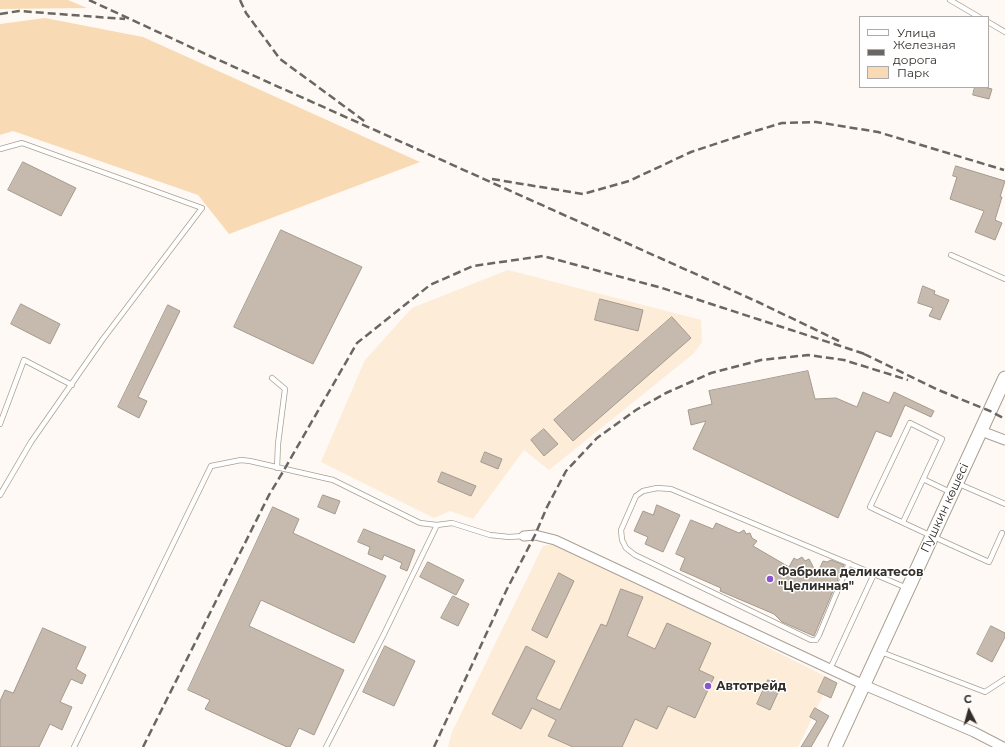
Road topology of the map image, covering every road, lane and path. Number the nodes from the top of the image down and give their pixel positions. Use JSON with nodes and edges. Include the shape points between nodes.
{"nodes":[{"id":1,"x":950,"y":0,"type":"edge"},
{"id":2,"x":977,"y":16,"type":"edge"},
{"id":3,"x":989,"y":23,"type":"edge"},
{"id":4,"x":1005,"y":32,"type":"edge"},
{"id":5,"x":0,"y":149,"type":"edge"},
{"id":6,"x":950,"y":255,"type":"dead end"},
{"id":7,"x":1005,"y":279,"type":"edge"},
{"id":8,"x":272,"y":378,"type":"dead end"},
{"id":9,"x":1005,"y":378,"type":"edge"},
{"id":10,"x":72,"y":384,"type":"junction"},
{"id":11,"x":0,"y":424,"type":"edge"},
{"id":12,"x":981,"y":431,"type":"junction"},
{"id":13,"x":1005,"y":440,"type":"edge"},
{"id":14,"x":277,"y":468,"type":"junction"},
{"id":15,"x":923,"y":479,"type":"junction"},
{"id":16,"x":955,"y":488,"type":"junction"},
{"id":17,"x":0,"y":495,"type":"edge"},
{"id":18,"x":1005,"y":504,"type":"edge"},
{"id":19,"x":903,"y":522,"type":"junction"},
{"id":20,"x":437,"y":525,"type":"junction"},
{"id":21,"x":1002,"y":533,"type":"dead end"},
{"id":22,"x":524,"y":536,"type":"joint"},
{"id":23,"x":933,"y":536,"type":"junction"},
{"id":24,"x":849,"y":563,"type":"junction"},
{"id":25,"x":874,"y":574,"type":"junction"},
{"id":26,"x":908,"y":588,"type":"junction"},
{"id":27,"x":879,"y":652,"type":"junction"},
{"id":28,"x":830,"y":669,"type":"junction"},
{"id":29,"x":1005,"y":679,"type":"edge"},
{"id":30,"x":864,"y":685,"type":"junction"},
{"id":31,"x":74,"y":747,"type":"edge"},
{"id":32,"x":326,"y":747,"type":"edge"},
{"id":33,"x":835,"y":747,"type":"edge"},
{"id":34,"x":1003,"y":747,"type":"edge"}],
"edges":[{"from":1,"to":2,"type":"lane"},
{"from":3,"to":4,"type":"lane"},
{"from":5,"to":10,"type":"lane","via":[[22,143],[202,208]]},
{"from":6,"to":7,"type":"lane"},
{"from":8,"to":14,"type":"lane","via":[[285,389]]},
{"from":9,"to":12,"type":"main road","name":"Пушкин көшесі"},
{"from":10,"to":11,"type":"lane","via":[[24,360]]},
{"from":10,"to":17,"type":"lane","via":[[31,442]]},
{"from":12,"to":13,"type":"street"},
{"from":12,"to":16,"type":"main road","name":"Пушкин көшесі"},
{"from":14,"to":20,"type":"lane","via":[[333,480],[420,523]]},
{"from":14,"to":31,"type":"lane","via":[[241,460],[211,466]]},
{"from":15,"to":16,"type":"lane"},
{"from":15,"to":19,"type":"lane"},
{"from":15,"to":19,"type":"lane","via":[[942,439],[910,423],[870,507]]},
{"from":16,"to":18,"type":"lane"},
{"from":16,"to":23,"type":"main road","name":"Пушкин көшесі"},
{"from":19,"to":23,"type":"lane"},
{"from":20,"to":22,"type":"lane","via":[[452,523],[490,535]]},
{"from":20,"to":32,"type":"lane"},
{"from":21,"to":23,"type":"lane","via":[[989,562]]},
{"from":22,"to":28,"type":"street","via":[[536,535],[555,540]]},
{"from":23,"to":26,"type":"main road","name":"Пушкин көшесі"},
{"from":24,"to":24,"type":"lane","via":[[671,489],[657,488],[643,491],[636,496],[621,530],[626,548],[635,556],[811,640],[816,640]]},
{"from":24,"to":25,"type":"lane"},
{"from":25,"to":26,"type":"lane"},
{"from":25,"to":28,"type":"lane"},
{"from":26,"to":27,"type":"main road","name":"Пушкин көшесі"},
{"from":27,"to":29,"type":"lane","via":[[985,692]]},
{"from":27,"to":30,"type":"main road","name":"Пушкин көшесі"},
{"from":28,"to":30,"type":"street"},
{"from":30,"to":33,"type":"main road","name":"Пушкин көшесі"},
{"from":30,"to":34,"type":"street"}]}
